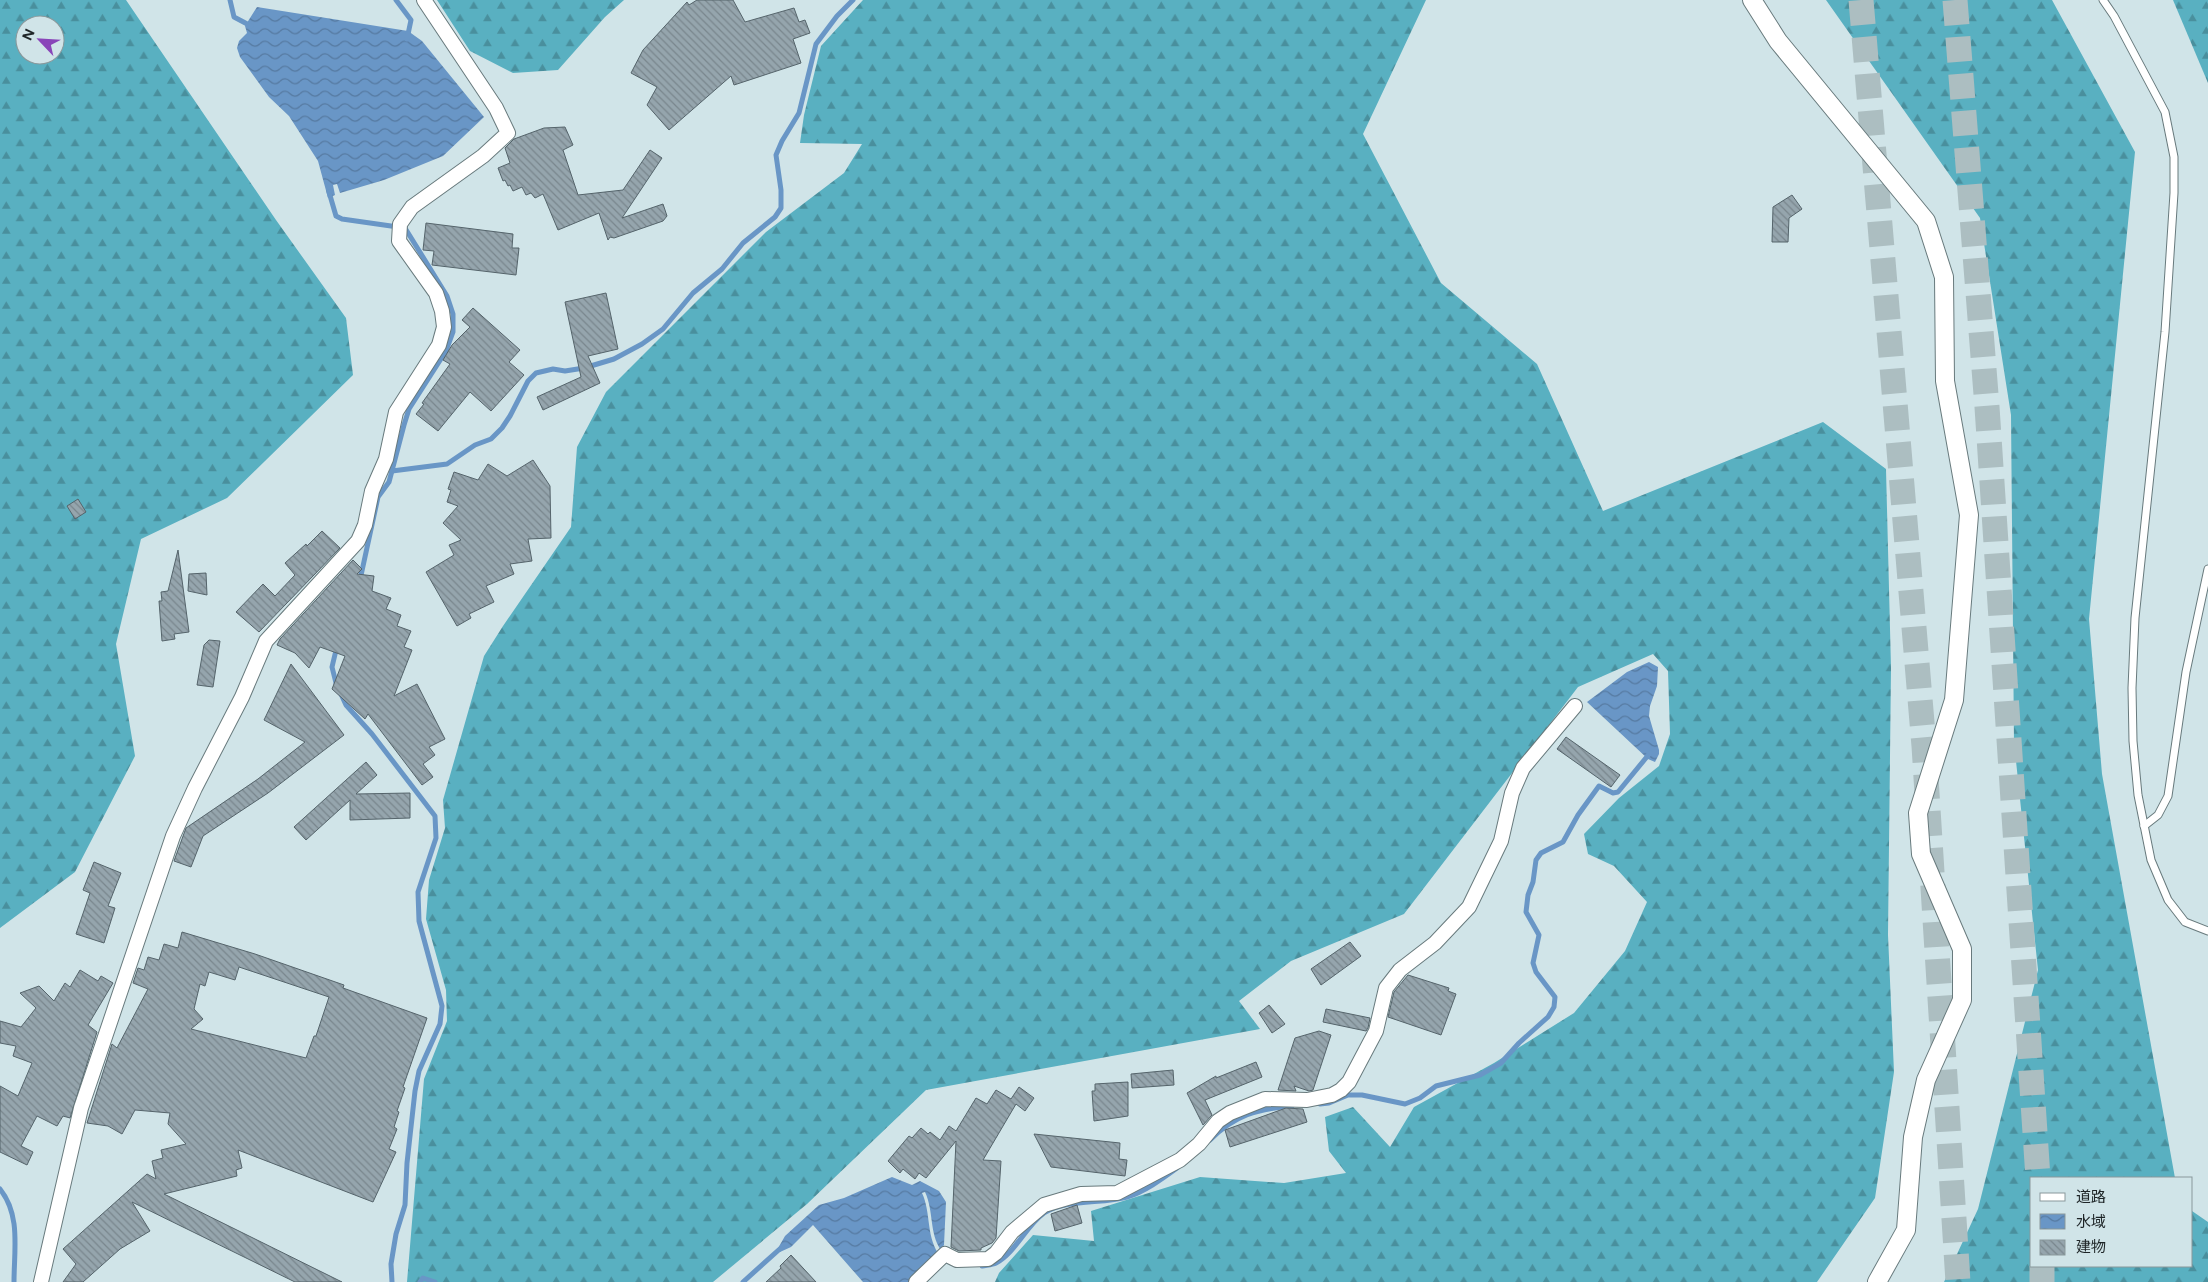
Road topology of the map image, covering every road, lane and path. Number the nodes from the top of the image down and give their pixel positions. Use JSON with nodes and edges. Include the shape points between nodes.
{"nodes":[{"id":1,"x":424,"y":0,"type":"edge"},
{"id":2,"x":1752,"y":0,"type":"edge"},
{"id":3,"x":2103,"y":0,"type":"edge"},
{"id":4,"x":2208,"y":569,"type":"edge"},
{"id":5,"x":1576,"y":706,"type":"dead end"},
{"id":6,"x":2144,"y":826,"type":"junction"},
{"id":7,"x":2208,"y":931,"type":"edge"},
{"id":8,"x":41,"y":1282,"type":"edge"},
{"id":9,"x":916,"y":1282,"type":"edge"},
{"id":10,"x":1877,"y":1282,"type":"edge"}],
"edges":[{"from":1,"to":8,"type":"street","via":[[496,108],[508,134],[412,207],[399,229],[398,241],[436,293],[444,327],[439,345],[396,412],[386,459],[372,491],[358,541],[266,641],[173,836],[81,1108]]},
{"from":2,"to":10,"type":"street","via":[[1778,42],[1926,221],[1944,277],[1945,381],[1969,515],[1954,700],[1918,813],[1920,854],[1962,948],[1962,1000],[1926,1080],[1913,1137],[1906,1230]]},
{"from":3,"to":6,"type":"lane","via":[[2164,112],[2174,157],[2164,332],[2135,618],[2132,741]]},
{"from":4,"to":6,"type":"lane","via":[[2186,672],[2168,796],[2158,815]]},
{"from":5,"to":9,"type":"street","via":[[1523,768],[1512,793],[1502,841],[1469,906],[1435,943],[1400,970],[1386,988],[1376,1031],[1349,1082],[1341,1090],[1307,1100],[1265,1100],[1230,1113],[1180,1160],[1117,1193],[1081,1194],[1044,1205],[1012,1232],[988,1259],[957,1260],[945,1254]]},
{"from":6,"to":7,"type":"lane","via":[[2151,860],[2168,900],[2185,922]]}]}
